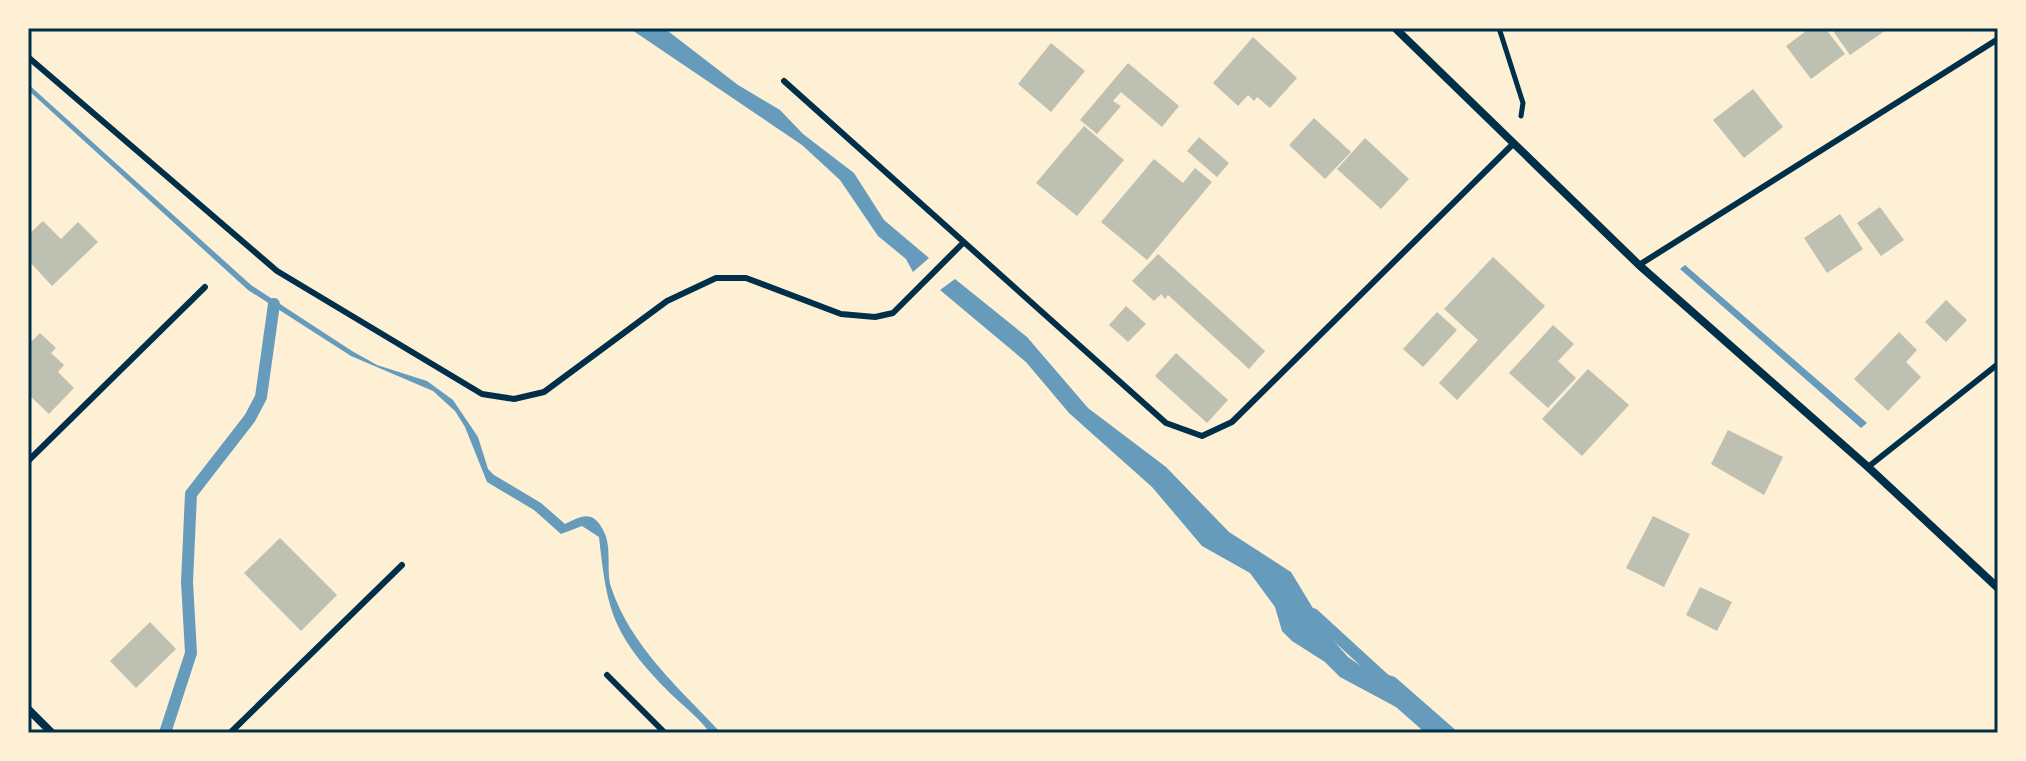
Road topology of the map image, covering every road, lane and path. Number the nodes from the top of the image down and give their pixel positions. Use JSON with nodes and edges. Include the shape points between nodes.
{"nodes":[{"id":1,"x":1395,"y":28,"type":"edge"},
{"id":2,"x":1499,"y":28,"type":"edge"},
{"id":3,"x":1998,"y":39,"type":"edge"},
{"id":4,"x":28,"y":57,"type":"edge"},
{"id":5,"x":784,"y":81,"type":"dead end"},
{"id":6,"x":1517,"y":81,"type":"dead end"},
{"id":7,"x":1513,"y":144,"type":"junction"},
{"id":8,"x":964,"y":242,"type":"junction"},
{"id":9,"x":1639,"y":265,"type":"junction"},
{"id":10,"x":205,"y":287,"type":"dead end"},
{"id":11,"x":1998,"y":364,"type":"edge"},
{"id":12,"x":28,"y":461,"type":"edge"},
{"id":13,"x":1868,"y":467,"type":"junction"},
{"id":14,"x":402,"y":565,"type":"dead end"},
{"id":15,"x":1998,"y":588,"type":"edge"},
{"id":16,"x":607,"y":675,"type":"dead end"},
{"id":17,"x":28,"y":709,"type":"edge"},
{"id":18,"x":52,"y":733,"type":"edge"},
{"id":19,"x":230,"y":733,"type":"edge"},
{"id":20,"x":665,"y":733,"type":"edge"}],
"edges":[{"from":1,"to":7,"type":"street"},
{"from":2,"to":6,"type":"path"},
{"from":3,"to":9,"type":"lane"},
{"from":4,"to":8,"type":"lane","via":[[277,271],[482,394],[514,399],[544,392],[667,301],[716,278],[746,278],[841,314],[893,313]]},
{"from":5,"to":8,"type":"lane"},
{"from":7,"to":8,"type":"lane","via":[[1232,422],[1202,436],[1166,423]]},
{"from":7,"to":9,"type":"street"},
{"from":9,"to":13,"type":"street"},
{"from":10,"to":12,"type":"lane"},
{"from":11,"to":13,"type":"lane"},
{"from":13,"to":15,"type":"street"},
{"from":14,"to":19,"type":"lane"},
{"from":16,"to":20,"type":"lane"},
{"from":17,"to":18,"type":"street"}]}
